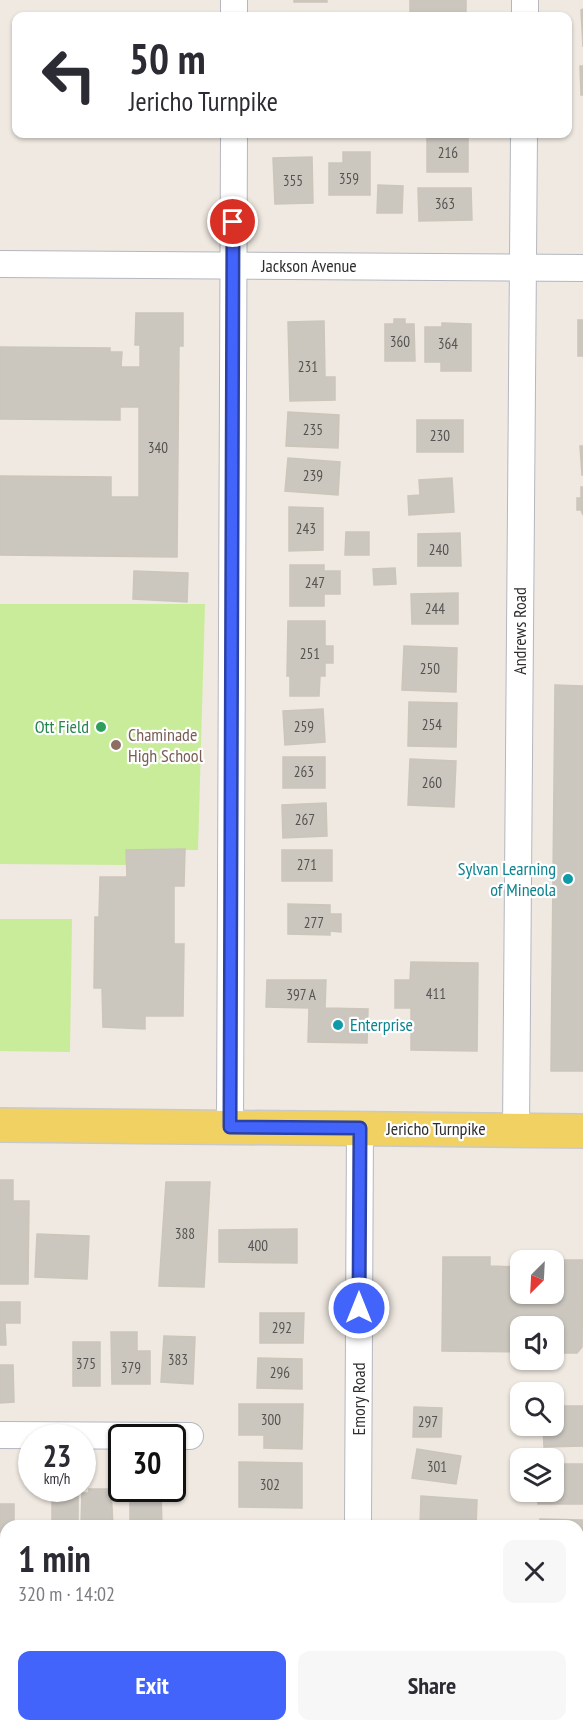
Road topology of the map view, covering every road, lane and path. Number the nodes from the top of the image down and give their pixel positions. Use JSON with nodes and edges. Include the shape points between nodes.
{"nodes":[{"id":1,"x":234,"y":138,"type":"edge"},
{"id":2,"x":524,"y":138,"type":"edge"},
{"id":3,"x":0,"y":264,"type":"edge"},
{"id":4,"x":233,"y":266,"type":"junction"},
{"id":5,"x":523,"y":267,"type":"junction"},
{"id":6,"x":583,"y":268,"type":"edge"},
{"id":7,"x":0,"y":1125,"type":"edge"},
{"id":8,"x":230,"y":1127,"type":"junction"},
{"id":9,"x":360,"y":1128,"type":"junction"},
{"id":10,"x":516,"y":1129,"type":"junction"},
{"id":11,"x":583,"y":1131,"type":"edge"},
{"id":12,"x":0,"y":1435,"type":"edge"},
{"id":13,"x":190,"y":1436,"type":"dead end"},
{"id":14,"x":358,"y":1520,"type":"edge"}],
"edges":[{"from":1,"to":4,"type":"street"},
{"from":2,"to":5,"type":"street","name":"Andrews Road"},
{"from":3,"to":4,"type":"street","name":"Jackson Avenue"},
{"from":4,"to":5,"type":"street","name":"Jackson Avenue"},
{"from":4,"to":8,"type":"street"},
{"from":5,"to":6,"type":"street","name":"Jackson Avenue"},
{"from":5,"to":10,"type":"street","name":"Andrews Road"},
{"from":7,"to":8,"type":"main road","name":"Jericho Turnpike"},
{"from":8,"to":9,"type":"main road","name":"Jericho Turnpike"},
{"from":9,"to":10,"type":"main road","name":"Jericho Turnpike"},
{"from":9,"to":14,"type":"street","name":"Emory Road"},
{"from":10,"to":11,"type":"main road","name":"Jericho Turnpike"},
{"from":12,"to":13,"type":"street"}]}
